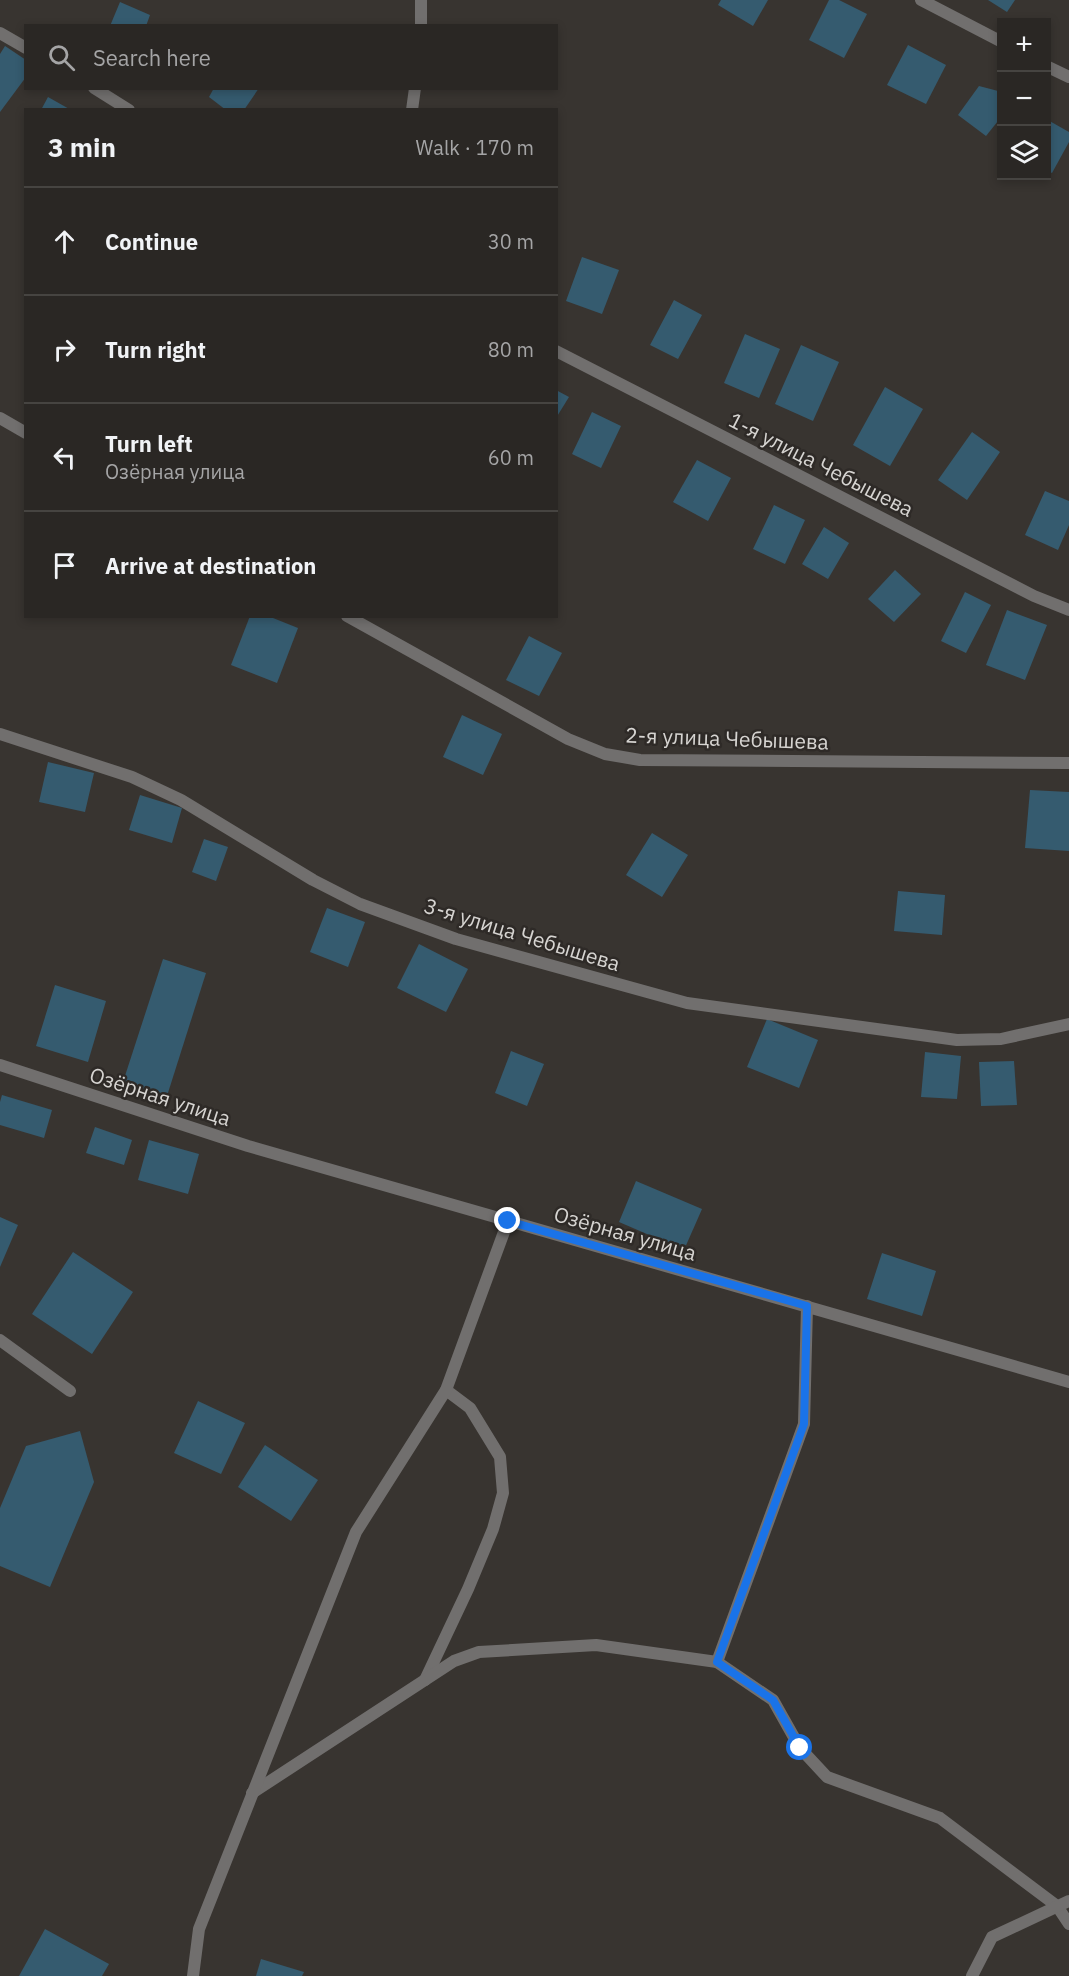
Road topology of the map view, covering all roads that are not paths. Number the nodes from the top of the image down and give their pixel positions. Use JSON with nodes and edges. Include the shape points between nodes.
{"nodes":[{"id":1,"x":421,"y":0,"type":"edge"},
{"id":2,"x":921,"y":0,"type":"edge"},
{"id":3,"x":420,"y":24,"type":"edge"},
{"id":4,"x":0,"y":33,"type":"edge"},
{"id":5,"x":997,"y":39,"type":"edge"},
{"id":6,"x":24,"y":47,"type":"edge"},
{"id":7,"x":1051,"y":68,"type":"edge"},
{"id":8,"x":1069,"y":77,"type":"edge"},
{"id":9,"x":97,"y":90,"type":"edge"},
{"id":10,"x":415,"y":90,"type":"edge"},
{"id":11,"x":126,"y":108,"type":"edge"},
{"id":12,"x":412,"y":108,"type":"edge"},
{"id":13,"x":558,"y":352,"type":"edge"},
{"id":14,"x":0,"y":418,"type":"edge"},
{"id":15,"x":24,"y":432,"type":"edge"},
{"id":16,"x":1069,"y":610,"type":"edge"},
{"id":17,"x":351,"y":618,"type":"edge"},
{"id":18,"x":0,"y":734,"type":"edge"},
{"id":19,"x":1069,"y":764,"type":"edge"},
{"id":20,"x":1069,"y":1024,"type":"edge"},
{"id":21,"x":0,"y":1065,"type":"edge"},
{"id":22,"x":508,"y":1221,"type":"junction"},
{"id":23,"x":807,"y":1306,"type":"junction"},
{"id":24,"x":0,"y":1340,"type":"edge"},
{"id":25,"x":1069,"y":1382,"type":"edge"},
{"id":26,"x":446,"y":1390,"type":"junction"},
{"id":27,"x":70,"y":1391,"type":"dead end"},
{"id":28,"x":717,"y":1662,"type":"junction"},
{"id":29,"x":425,"y":1681,"type":"junction"},
{"id":30,"x":252,"y":1793,"type":"junction"},
{"id":31,"x":1063,"y":1903,"type":"edge"},
{"id":32,"x":1069,"y":1924,"type":"edge"},
{"id":33,"x":194,"y":1976,"type":"edge"},
{"id":34,"x":972,"y":1976,"type":"edge"}],
"edges":[{"from":1,"to":3,"type":"street"},
{"from":2,"to":5,"type":"street"},
{"from":4,"to":6,"type":"street"},
{"from":7,"to":8,"type":"street"},
{"from":9,"to":11,"type":"street"},
{"from":10,"to":12,"type":"street"},
{"from":13,"to":16,"type":"street","name":"1-я улица Чебышева","via":[[1034,596]]},
{"from":14,"to":15,"type":"street"},
{"from":17,"to":19,"type":"street","name":"2-я улица Чебышева","via":[[568,739],[605,754],[640,760]]},
{"from":18,"to":20,"type":"street","name":"3-я улица Чебышева","via":[[132,777],[171,795],[360,904],[456,939],[687,1003],[957,1040],[1001,1039]]},
{"from":21,"to":22,"type":"street","name":"Озёрная улица","via":[[248,1146]]},
{"from":22,"to":23,"type":"street","name":"Озёрная улица"},
{"from":22,"to":26,"type":"street"},
{"from":23,"to":25,"type":"street","name":"Озёрная улица"},
{"from":23,"to":28,"type":"street","via":[[804,1424]]},
{"from":24,"to":27,"type":"street"},
{"from":26,"to":29,"type":"street","via":[[470,1408],[500,1457],[503,1493],[493,1529]]},
{"from":26,"to":30,"type":"street","via":[[356,1532]]},
{"from":28,"to":29,"type":"street","via":[[596,1645],[479,1652],[454,1661]]},
{"from":28,"to":31,"type":"street","via":[[773,1700],[800,1748],[827,1777],[940,1818]]},
{"from":29,"to":30,"type":"street"},
{"from":30,"to":33,"type":"street","via":[[199,1929]]},
{"from":31,"to":32,"type":"street"},
{"from":31,"to":34,"type":"street","via":[[992,1937]]}]}
